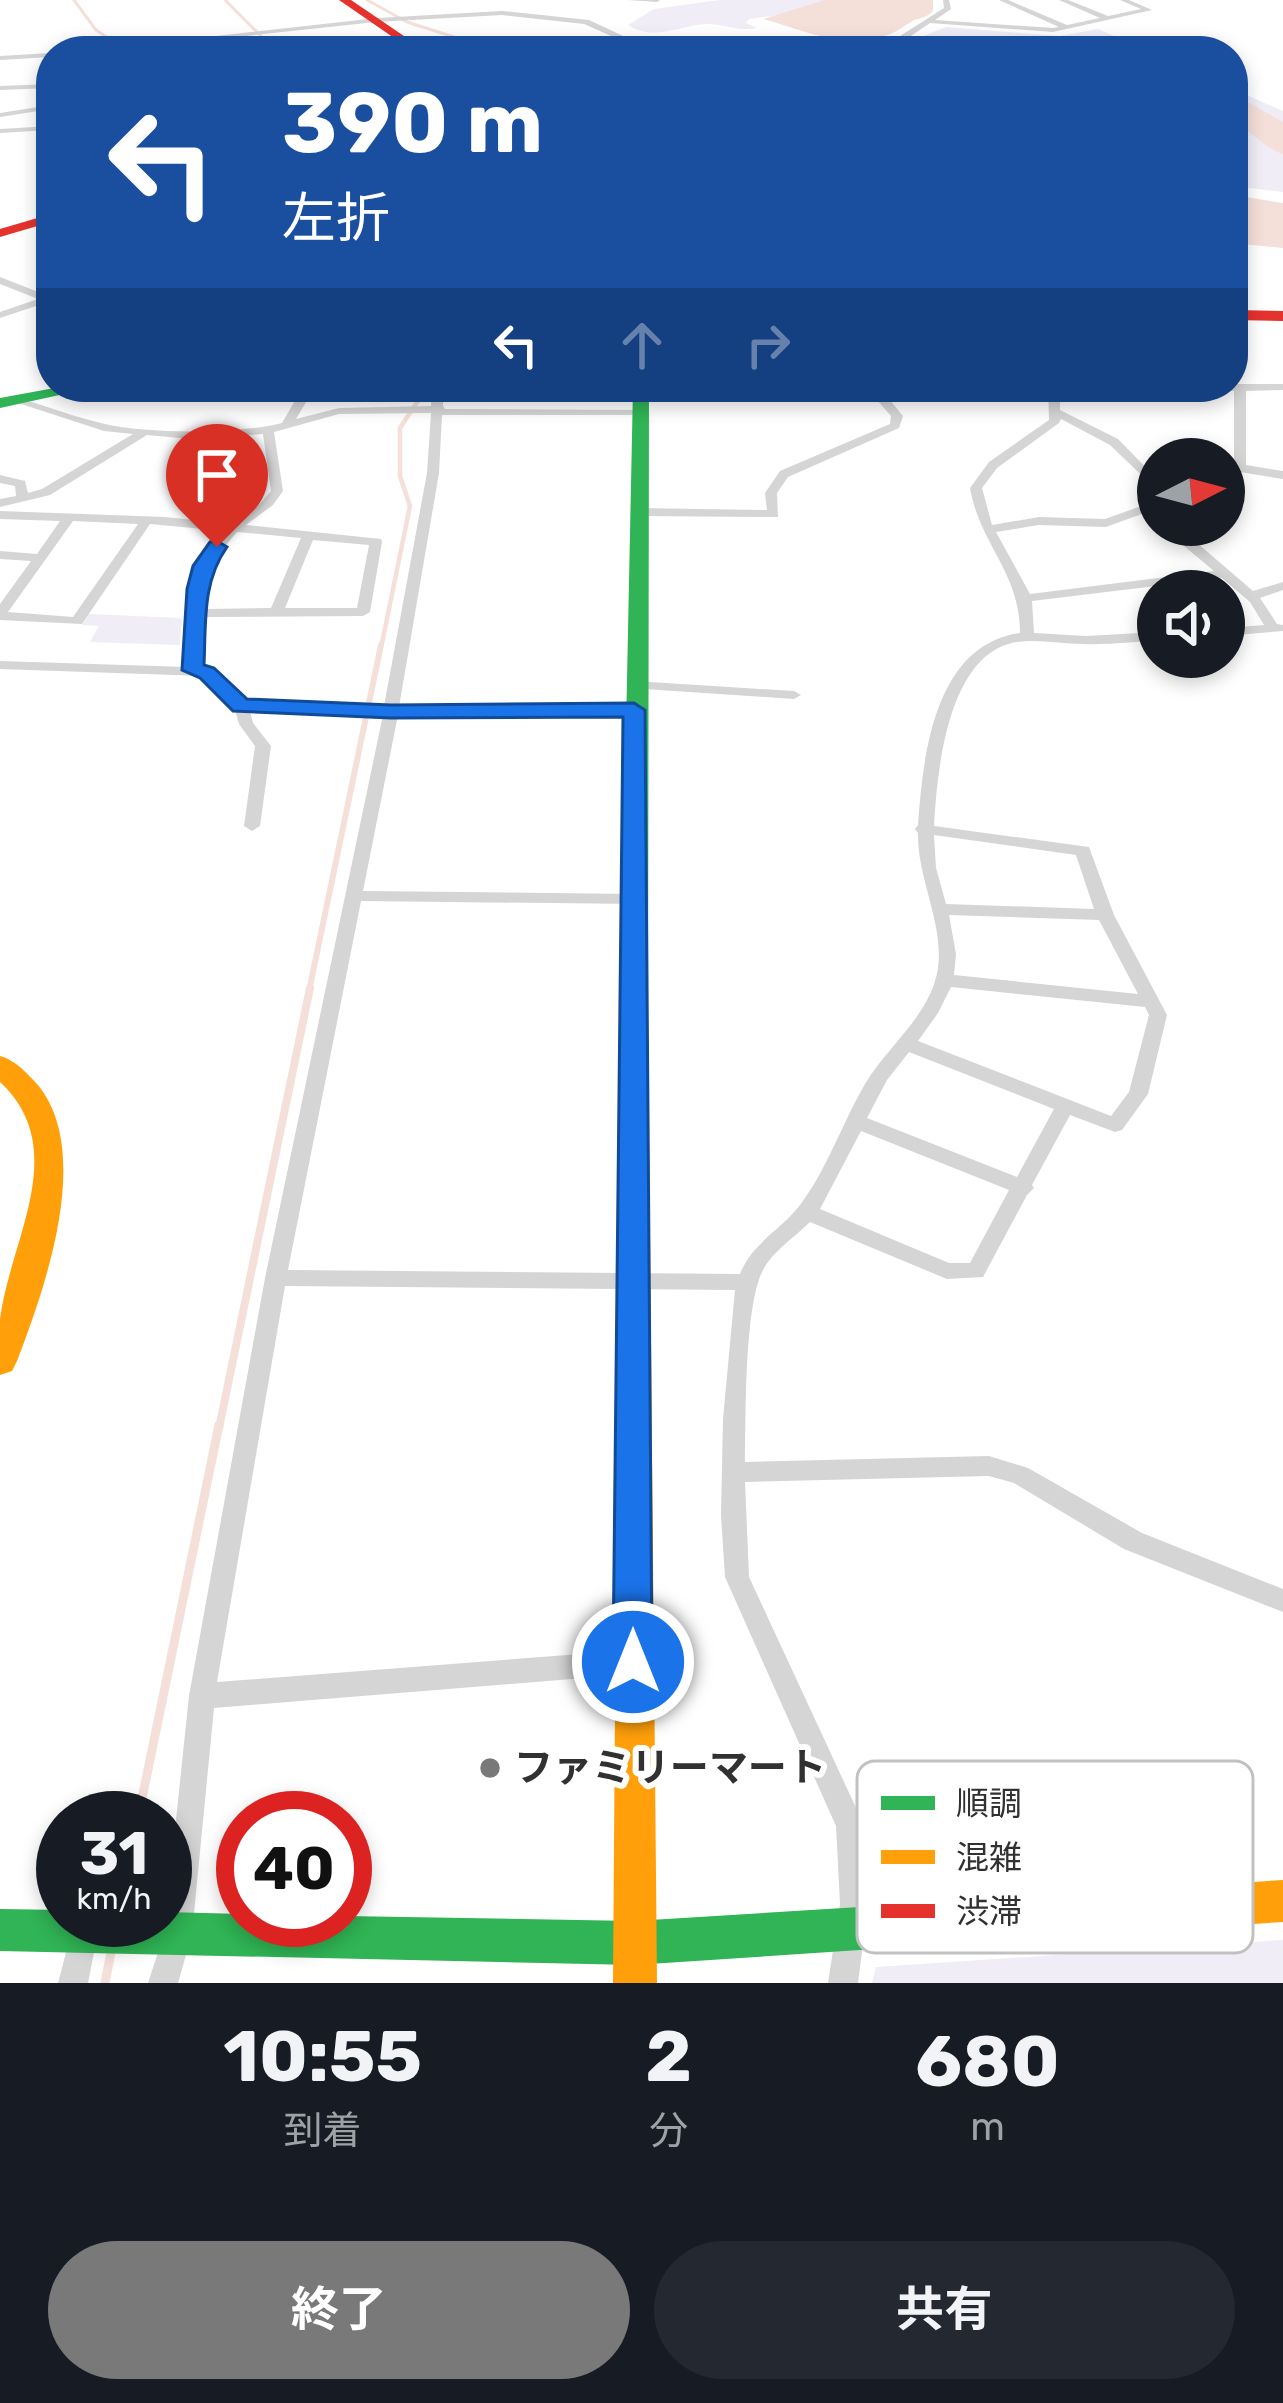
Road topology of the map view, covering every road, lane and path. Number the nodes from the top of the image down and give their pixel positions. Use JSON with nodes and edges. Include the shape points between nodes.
{"nodes":[{"id":1,"x":344,"y":0,"type":"edge"},
{"id":2,"x":631,"y":0,"type":"edge"},
{"id":3,"x":657,"y":0,"type":"edge"},
{"id":4,"x":946,"y":0,"type":"edge"},
{"id":5,"x":1002,"y":0,"type":"edge"},
{"id":6,"x":1062,"y":0,"type":"edge"},
{"id":7,"x":1123,"y":0,"type":"edge"},
{"id":8,"x":486,"y":1,"type":"edge"},
{"id":9,"x":564,"y":18,"type":"junction"},
{"id":10,"x":384,"y":20,"type":"junction"},
{"id":11,"x":1109,"y":20,"type":"junction"},
{"id":12,"x":933,"y":22,"type":"junction"},
{"id":13,"x":1069,"y":28,"type":"junction"},
{"id":14,"x":230,"y":36,"type":"edge"},
{"id":15,"x":403,"y":36,"type":"edge"},
{"id":16,"x":617,"y":36,"type":"edge"},
{"id":17,"x":901,"y":36,"type":"edge"},
{"id":18,"x":36,"y":58,"type":"edge"},
{"id":19,"x":6,"y":63,"type":"edge"},
{"id":20,"x":36,"y":87,"type":"edge"},
{"id":21,"x":0,"y":88,"type":"edge"},
{"id":22,"x":36,"y":109,"type":"edge"},
{"id":23,"x":0,"y":115,"type":"edge"},
{"id":24,"x":36,"y":129,"type":"edge"},
{"id":25,"x":0,"y":131,"type":"edge"},
{"id":26,"x":36,"y":222,"type":"edge"},
{"id":27,"x":0,"y":233,"type":"edge"},
{"id":28,"x":0,"y":280,"type":"edge"},
{"id":29,"x":36,"y":294,"type":"edge"},
{"id":30,"x":36,"y":303,"type":"edge"},
{"id":31,"x":0,"y":315,"type":"edge"},
{"id":32,"x":1248,"y":315,"type":"edge"},
{"id":33,"x":1283,"y":316,"type":"edge"},
{"id":34,"x":1248,"y":387,"type":"edge"},
{"id":35,"x":1283,"y":387,"type":"edge"},
{"id":36,"x":300,"y":402,"type":"edge"},
{"id":37,"x":439,"y":402,"type":"edge"},
{"id":38,"x":603,"y":402,"type":"edge"},
{"id":39,"x":640,"y":402,"type":"edge"},
{"id":40,"x":885,"y":402,"type":"edge"},
{"id":41,"x":1056,"y":402,"type":"edge"},
{"id":42,"x":1240,"y":402,"type":"edge"},
{"id":43,"x":10,"y":403,"type":"edge"},
{"id":44,"x":439,"y":411,"type":"junction"},
{"id":45,"x":1058,"y":413,"type":"junction"},
{"id":46,"x":286,"y":425,"type":"junction"},
{"id":47,"x":268,"y":430,"type":"junction"},
{"id":48,"x":143,"y":434,"type":"junction"},
{"id":49,"x":1137,"y":466,"type":"edge"},
{"id":50,"x":1283,"y":475,"type":"edge"},
{"id":51,"x":0,"y":479,"type":"edge"},
{"id":52,"x":22,"y":498,"type":"junction"},
{"id":53,"x":0,"y":503,"type":"edge"},
{"id":54,"x":638,"y":512,"type":"junction"},
{"id":55,"x":1137,"y":512,"type":"edge"},
{"id":56,"x":0,"y":515,"type":"edge"},
{"id":57,"x":69,"y":518,"type":"junction"},
{"id":58,"x":146,"y":521,"type":"junction"},
{"id":59,"x":234,"y":528,"type":"junction"},
{"id":60,"x":986,"y":530,"type":"junction"},
{"id":61,"x":308,"y":537,"type":"junction"},
{"id":62,"x":1192,"y":546,"type":"edge"},
{"id":63,"x":0,"y":555,"type":"edge"},
{"id":64,"x":40,"y":558,"type":"junction"},
{"id":65,"x":1220,"y":570,"type":"edge"},
{"id":66,"x":1137,"y":585,"type":"edge"},
{"id":67,"x":1283,"y":586,"type":"edge"},
{"id":68,"x":1245,"y":592,"type":"edge"},
{"id":69,"x":1250,"y":596,"type":"junction"},
{"id":70,"x":1027,"y":598,"type":"junction"},
{"id":71,"x":195,"y":613,"type":"junction"},
{"id":72,"x":276,"y":613,"type":"junction"},
{"id":73,"x":0,"y":615,"type":"edge"},
{"id":74,"x":1278,"y":628,"type":"edge"},
{"id":75,"x":1245,"y":630,"type":"edge"},
{"id":76,"x":1027,"y":633,"type":"junction"},
{"id":77,"x":1137,"y":637,"type":"edge"},
{"id":78,"x":0,"y":665,"type":"edge"},
{"id":79,"x":193,"y":670,"type":"junction"},
{"id":80,"x":794,"y":695,"type":"dead end"},
{"id":81,"x":634,"y":698,"type":"junction"},
{"id":82,"x":241,"y":706,"type":"junction"},
{"id":83,"x":386,"y":711,"type":"junction"},
{"id":84,"x":253,"y":826,"type":"dead end"},
{"id":85,"x":923,"y":829,"type":"junction"},
{"id":86,"x":357,"y":896,"type":"junction"},
{"id":87,"x":636,"y":899,"type":"junction"},
{"id":88,"x":942,"y":909,"type":"junction"},
{"id":89,"x":1106,"y":915,"type":"junction"},
{"id":90,"x":945,"y":980,"type":"junction"},
{"id":91,"x":1152,"y":1002,"type":"junction"},
{"id":92,"x":908,"y":1044,"type":"junction"},
{"id":93,"x":0,"y":1066,"type":"edge"},
{"id":94,"x":1065,"y":1106,"type":"junction"},
{"id":95,"x":858,"y":1121,"type":"junction"},
{"id":96,"x":1024,"y":1188,"type":"junction"},
{"id":97,"x":806,"y":1212,"type":"junction"},
{"id":98,"x":276,"y":1278,"type":"junction"},
{"id":99,"x":635,"y":1280,"type":"junction"},
{"id":100,"x":747,"y":1282,"type":"junction"},
{"id":101,"x":4,"y":1346,"type":"edge"},
{"id":102,"x":733,"y":1472,"type":"junction"},
{"id":103,"x":1283,"y":1601,"type":"edge"},
{"id":104,"x":633,"y":1662,"type":"junction"},
{"id":105,"x":202,"y":1696,"type":"junction"},
{"id":106,"x":189,"y":1791,"type":"edge"},
{"id":107,"x":857,"y":1864,"type":"edge"},
{"id":108,"x":857,"y":1884,"type":"edge"},
{"id":109,"x":1283,"y":1901,"type":"edge"},
{"id":110,"x":1253,"y":1903,"type":"edge"},
{"id":111,"x":0,"y":1930,"type":"edge"},
{"id":112,"x":36,"y":1931,"type":"edge"},
{"id":113,"x":854,"y":1931,"type":"junction"},
{"id":114,"x":857,"y":1931,"type":"edge"},
{"id":115,"x":192,"y":1934,"type":"edge"},
{"id":116,"x":634,"y":1943,"type":"junction"},
{"id":117,"x":81,"y":1947,"type":"edge"},
{"id":118,"x":168,"y":1947,"type":"edge"},
{"id":119,"x":73,"y":1983,"type":"edge"},
{"id":120,"x":163,"y":1983,"type":"edge"},
{"id":121,"x":635,"y":1983,"type":"edge"},
{"id":122,"x":843,"y":1983,"type":"edge"}],
"edges":[{"from":1,"to":10,"type":"street"},
{"from":2,"to":3,"type":"street"},
{"from":4,"to":12,"type":"street","via":[[951,5]]},
{"from":5,"to":13,"type":"street"},
{"from":6,"to":11,"type":"street"},
{"from":7,"to":11,"type":"street","via":[[1148,10]]},
{"from":8,"to":9,"type":"street"},
{"from":9,"to":10,"type":"street"},
{"from":9,"to":16,"type":"street"},
{"from":10,"to":14,"type":"street"},
{"from":10,"to":15,"type":"street"},
{"from":11,"to":13,"type":"street"},
{"from":12,"to":13,"type":"street"},
{"from":12,"to":17,"type":"street"},
{"from":18,"to":19,"type":"street"},
{"from":20,"to":21,"type":"street"},
{"from":22,"to":23,"type":"street"},
{"from":24,"to":25,"type":"street"},
{"from":26,"to":27,"type":"street"},
{"from":28,"to":29,"type":"street"},
{"from":30,"to":31,"type":"street"},
{"from":32,"to":33,"type":"street"},
{"from":34,"to":35,"type":"street"},
{"from":36,"to":46,"type":"street"},
{"from":37,"to":44,"type":"street"},
{"from":38,"to":44,"type":"street"},
{"from":39,"to":54,"type":"street"},
{"from":40,"to":54,"type":"street","via":[[895,426],[784,474],[771,493],[774,514]]},
{"from":41,"to":45,"type":"street"},
{"from":42,"to":50,"type":"street","via":[[1240,468]]},
{"from":43,"to":48,"type":"street"},
{"from":44,"to":46,"type":"street","via":[[339,411]]},
{"from":44,"to":83,"type":"street"},
{"from":45,"to":49,"type":"street","via":[[1114,442]]},
{"from":45,"to":60,"type":"street","via":[[976,488]]},
{"from":46,"to":47,"type":"street"},
{"from":47,"to":48,"type":"street"},
{"from":47,"to":59,"type":"street","via":[[274,499]]},
{"from":48,"to":52,"type":"street","via":[[73,479]]},
{"from":51,"to":52,"type":"street","via":[[21,484]]},
{"from":52,"to":53,"type":"street"},
{"from":54,"to":81,"type":"street"},
{"from":55,"to":60,"type":"street","via":[[1106,523]]},
{"from":56,"to":57,"type":"street"},
{"from":57,"to":58,"type":"street"},
{"from":57,"to":64,"type":"street"},
{"from":58,"to":59,"type":"street"},
{"from":58,"to":73,"type":"street","via":[[77,621]]},
{"from":59,"to":61,"type":"street"},
{"from":59,"to":71,"type":"street","via":[[203,566]]},
{"from":60,"to":70,"type":"street"},
{"from":61,"to":72,"type":"street"},
{"from":61,"to":72,"type":"street","via":[[376,542],[363,613]]},
{"from":62,"to":65,"type":"street"},
{"from":63,"to":64,"type":"street"},
{"from":64,"to":73,"type":"street"},
{"from":66,"to":70,"type":"street"},
{"from":67,"to":69,"type":"street"},
{"from":68,"to":69,"type":"street"},
{"from":69,"to":74,"type":"street"},
{"from":70,"to":76,"type":"street"},
{"from":71,"to":72,"type":"street"},
{"from":71,"to":79,"type":"street"},
{"from":74,"to":75,"type":"street"},
{"from":76,"to":77,"type":"street"},
{"from":76,"to":85,"type":"street","via":[[986,653],[953,688]]},
{"from":78,"to":79,"type":"street"},
{"from":79,"to":82,"type":"street","via":[[207,672]]},
{"from":80,"to":81,"type":"street"},
{"from":81,"to":83,"type":"street"},
{"from":81,"to":87,"type":"street"},
{"from":82,"to":83,"type":"street"},
{"from":82,"to":84,"type":"street","via":[[263,746]]},
{"from":83,"to":86,"type":"street"},
{"from":85,"to":88,"type":"street"},
{"from":85,"to":89,"type":"street","via":[[1083,851]]},
{"from":86,"to":87,"type":"street"},
{"from":86,"to":98,"type":"street"},
{"from":87,"to":99,"type":"street"},
{"from":88,"to":89,"type":"street"},
{"from":88,"to":90,"type":"street"},
{"from":89,"to":91,"type":"street"},
{"from":90,"to":91,"type":"street"},
{"from":90,"to":92,"type":"street"},
{"from":91,"to":94,"type":"street","via":[[1158,1015],[1138,1094],[1115,1125]]},
{"from":92,"to":94,"type":"street"},
{"from":92,"to":95,"type":"street","via":[[874,1085]]},
{"from":93,"to":101,"type":"street","via":[[34,1101],[47,1132],[23,1303]]},
{"from":94,"to":96,"type":"street"},
{"from":95,"to":96,"type":"street"},
{"from":95,"to":97,"type":"street"},
{"from":96,"to":97,"type":"street","via":[[976,1271],[947,1270]]},
{"from":97,"to":100,"type":"street","via":[[766,1248]]},
{"from":98,"to":99,"type":"street"},
{"from":98,"to":105,"type":"street"},
{"from":99,"to":100,"type":"street"},
{"from":99,"to":104,"type":"street"},
{"from":100,"to":102,"type":"street"},
{"from":102,"to":103,"type":"street","via":[[989,1466],[1020,1475],[1133,1541]]},
{"from":102,"to":107,"type":"street","via":[[737,1577],[850,1825]]},
{"from":104,"to":105,"type":"street"},
{"from":104,"to":116,"type":"street"},
{"from":105,"to":106,"type":"street"},
{"from":108,"to":113,"type":"street"},
{"from":109,"to":110,"type":"street"},
{"from":111,"to":112,"type":"street"},
{"from":113,"to":114,"type":"street"},
{"from":113,"to":116,"type":"street"},
{"from":113,"to":122,"type":"street"},
{"from":115,"to":116,"type":"street"},
{"from":116,"to":121,"type":"street"},
{"from":117,"to":119,"type":"street"},
{"from":118,"to":120,"type":"street"}]}
